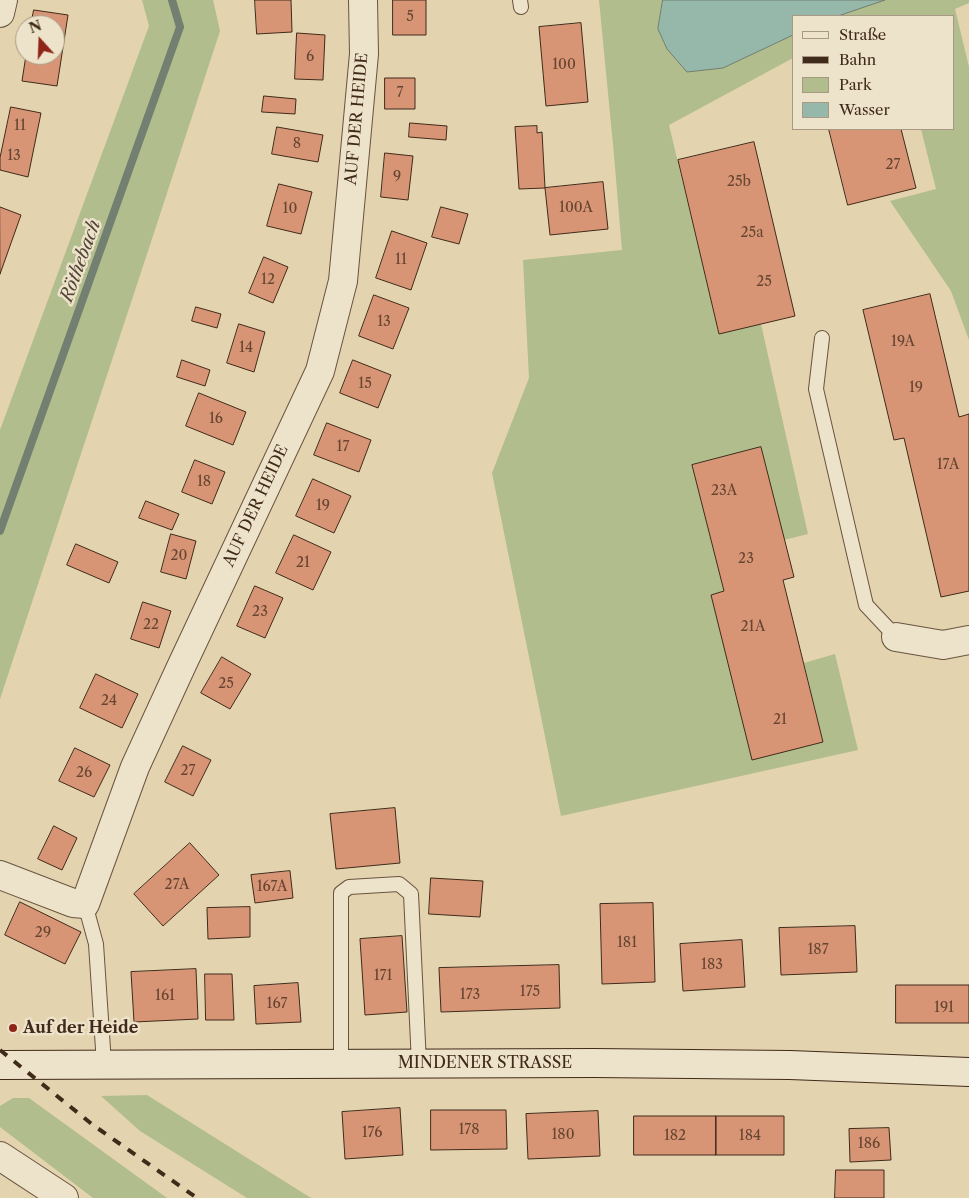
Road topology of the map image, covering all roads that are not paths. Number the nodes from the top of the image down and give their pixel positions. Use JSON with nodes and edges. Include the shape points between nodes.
{"nodes":[{"id":1,"x":3,"y":0,"type":"edge"},
{"id":2,"x":363,"y":0,"type":"edge"},
{"id":3,"x":0,"y":13,"type":"edge"},
{"id":4,"x":822,"y":338,"type":"dead end"},
{"id":5,"x":896,"y":637,"type":"joint"},
{"id":6,"x":969,"y":640,"type":"edge"},
{"id":7,"x":0,"y":875,"type":"edge"},
{"id":8,"x":85,"y":904,"type":"junction"},
{"id":9,"x":104,"y":1064,"type":"junction"},
{"id":10,"x":341,"y":1064,"type":"junction"},
{"id":11,"x":419,"y":1064,"type":"junction"},
{"id":12,"x":0,"y":1065,"type":"edge"},
{"id":13,"x":969,"y":1072,"type":"edge"},
{"id":14,"x":0,"y":1156,"type":"edge"},
{"id":15,"x":64,"y":1198,"type":"edge"}],
"edges":[{"from":1,"to":3,"type":"street"},
{"from":2,"to":8,"type":"street","name":"AUF DER HEIDE","via":[[364,54],[343,281],[320,370],[135,767]]},
{"from":4,"to":5,"type":"lane","via":[[816,389],[866,605]]},
{"from":5,"to":6,"type":"street","via":[[943,645]]},
{"from":7,"to":8,"type":"street","via":[[73,903]]},
{"from":8,"to":9,"type":"lane","via":[[96,944]]},
{"from":9,"to":10,"type":"street","name":"MINDENER STRASSE"},
{"from":9,"to":12,"type":"street","name":"MINDENER STRASSE"},
{"from":10,"to":11,"type":"street","name":"MINDENER STRASSE"},
{"from":10,"to":11,"type":"lane","via":[[341,893],[348,886],[399,884],[411,894]]},
{"from":11,"to":13,"type":"street","name":"MINDENER STRASSE","via":[[790,1065]]},
{"from":14,"to":15,"type":"street"}]}
